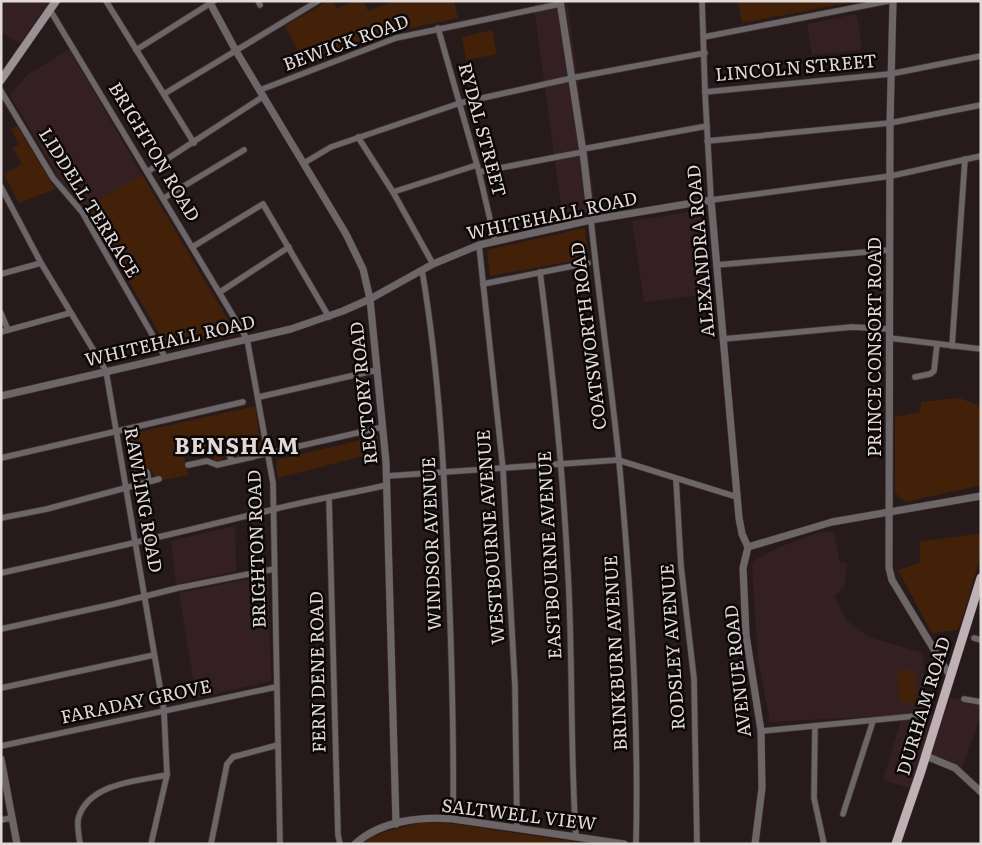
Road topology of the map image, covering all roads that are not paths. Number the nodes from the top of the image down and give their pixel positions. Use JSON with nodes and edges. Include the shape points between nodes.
{"nodes":[{"id":1,"x":56,"y":1,"type":"edge"},
{"id":2,"x":106,"y":1,"type":"edge"},
{"id":3,"x":318,"y":1,"type":"edge"},
{"id":4,"x":702,"y":1,"type":"edge"},
{"id":5,"x":888,"y":1,"type":"edge"},
{"id":6,"x":893,"y":1,"type":"edge"},
{"id":7,"x":211,"y":2,"type":"edge"},
{"id":8,"x":560,"y":2,"type":"edge"},
{"id":9,"x":50,"y":10,"type":"junction"},
{"id":10,"x":438,"y":28,"type":"junction"},
{"id":11,"x":704,"y":37,"type":"junction"},
{"id":12,"x":136,"y":50,"type":"junction"},
{"id":13,"x":236,"y":51,"type":"junction"},
{"id":14,"x":705,"y":53,"type":"junction"},
{"id":15,"x":981,"y":56,"type":"edge"},
{"id":16,"x":890,"y":74,"type":"junction"},
{"id":17,"x":571,"y":79,"type":"junction"},
{"id":18,"x":1,"y":80,"type":"edge"},
{"id":19,"x":1,"y":92,"type":"edge"},
{"id":20,"x":705,"y":92,"type":"junction"},
{"id":21,"x":262,"y":93,"type":"junction"},
{"id":22,"x":164,"y":94,"type":"junction"},
{"id":23,"x":460,"y":102,"type":"junction"},
{"id":24,"x":981,"y":105,"type":"edge"},
{"id":25,"x":890,"y":123,"type":"junction"},
{"id":26,"x":707,"y":126,"type":"junction"},
{"id":27,"x":358,"y":137,"type":"junction"},
{"id":28,"x":707,"y":141,"type":"junction"},
{"id":29,"x":194,"y":143,"type":"junction"},
{"id":30,"x":244,"y":150,"type":"dead end"},
{"id":31,"x":583,"y":151,"type":"junction"},
{"id":32,"x":981,"y":156,"type":"edge"},
{"id":33,"x":965,"y":159,"type":"junction"},
{"id":34,"x":304,"y":163,"type":"junction"},
{"id":35,"x":477,"y":165,"type":"junction"},
{"id":36,"x":147,"y":172,"type":"junction"},
{"id":37,"x":479,"y":172,"type":"junction"},
{"id":38,"x":891,"y":176,"type":"junction"},
{"id":39,"x":1,"y":187,"type":"edge"},
{"id":40,"x":393,"y":192,"type":"junction"},
{"id":41,"x":164,"y":198,"type":"junction"},
{"id":42,"x":711,"y":200,"type":"junction"},
{"id":43,"x":591,"y":220,"type":"junction"},
{"id":44,"x":495,"y":241,"type":"junction"},
{"id":45,"x":478,"y":245,"type":"junction"},
{"id":46,"x":194,"y":246,"type":"junction"},
{"id":47,"x":289,"y":247,"type":"junction"},
{"id":48,"x":890,"y":250,"type":"junction"},
{"id":49,"x":41,"y":263,"type":"junction"},
{"id":50,"x":588,"y":263,"type":"dead end"},
{"id":51,"x":433,"y":264,"type":"junction"},
{"id":52,"x":716,"y":265,"type":"junction"},
{"id":53,"x":422,"y":270,"type":"junction"},
{"id":54,"x":540,"y":272,"type":"junction"},
{"id":55,"x":1,"y":274,"type":"edge"},
{"id":56,"x":483,"y":284,"type":"junction"},
{"id":57,"x":220,"y":292,"type":"junction"},
{"id":58,"x":370,"y":299,"type":"junction"},
{"id":59,"x":1,"y":313,"type":"edge"},
{"id":60,"x":70,"y":313,"type":"junction"},
{"id":61,"x":329,"y":317,"type":"junction"},
{"id":62,"x":889,"y":329,"type":"junction"},
{"id":63,"x":4,"y":331,"type":"edge"},
{"id":64,"x":723,"y":338,"type":"junction"},
{"id":65,"x":889,"y":338,"type":"junction"},
{"id":66,"x":248,"y":339,"type":"junction"},
{"id":67,"x":937,"y":344,"type":"junction"},
{"id":68,"x":952,"y":346,"type":"junction"},
{"id":69,"x":981,"y":349,"type":"edge"},
{"id":70,"x":165,"y":356,"type":"junction"},
{"id":71,"x":377,"y":370,"type":"junction"},
{"id":72,"x":106,"y":371,"type":"junction"},
{"id":73,"x":915,"y":377,"type":"dead end"},
{"id":74,"x":1,"y":396,"type":"edge"},
{"id":75,"x":259,"y":397,"type":"junction"},
{"id":76,"x":242,"y":402,"type":"dead end"},
{"id":77,"x":383,"y":428,"type":"junction"},
{"id":78,"x":115,"y":431,"type":"junction"},
{"id":79,"x":226,"y":451,"type":"dead end"},
{"id":80,"x":269,"y":454,"type":"junction"},
{"id":81,"x":1,"y":458,"type":"edge"},
{"id":82,"x":618,"y":460,"type":"junction"},
{"id":83,"x":233,"y":462,"type":"junction"},
{"id":84,"x":561,"y":464,"type":"junction"},
{"id":85,"x":188,"y":465,"type":"dead end"},
{"id":86,"x":503,"y":468,"type":"junction"},
{"id":87,"x":147,"y":472,"type":"dead end"},
{"id":88,"x":445,"y":472,"type":"junction"},
{"id":89,"x":387,"y":476,"type":"junction"},
{"id":90,"x":160,"y":479,"type":"dead end"},
{"id":91,"x":676,"y":479,"type":"junction"},
{"id":92,"x":149,"y":481,"type":"junction"},
{"id":93,"x":387,"y":485,"type":"junction"},
{"id":94,"x":125,"y":489,"type":"junction"},
{"id":95,"x":981,"y":496,"type":"edge"},
{"id":96,"x":737,"y":497,"type":"junction"},
{"id":97,"x":329,"y":499,"type":"junction"},
{"id":98,"x":273,"y":509,"type":"junction"},
{"id":99,"x":889,"y":511,"type":"junction"},
{"id":100,"x":1,"y":518,"type":"edge"},
{"id":101,"x":136,"y":542,"type":"junction"},
{"id":102,"x":748,"y":547,"type":"junction"},
{"id":103,"x":274,"y":569,"type":"junction"},
{"id":104,"x":1,"y":573,"type":"edge"},
{"id":105,"x":980,"y":581,"type":"edge"},
{"id":106,"x":145,"y":597,"type":"junction"},
{"id":107,"x":1,"y":629,"type":"edge"},
{"id":108,"x":974,"y":638,"type":"dead end"},
{"id":109,"x":981,"y":640,"type":"edge"},
{"id":110,"x":154,"y":655,"type":"junction"},
{"id":111,"x":950,"y":676,"type":"junction"},
{"id":112,"x":276,"y":687,"type":"junction"},
{"id":113,"x":1,"y":688,"type":"edge"},
{"id":114,"x":964,"y":699,"type":"dead end"},
{"id":115,"x":981,"y":702,"type":"edge"},
{"id":116,"x":164,"y":712,"type":"junction"},
{"id":117,"x":926,"y":715,"type":"dead end"},
{"id":118,"x":873,"y":721,"type":"junction"},
{"id":119,"x":815,"y":726,"type":"junction"},
{"id":120,"x":761,"y":731,"type":"junction"},
{"id":121,"x":278,"y":745,"type":"junction"},
{"id":122,"x":1,"y":746,"type":"edge"},
{"id":123,"x":926,"y":756,"type":"junction"},
{"id":124,"x":1,"y":759,"type":"edge"},
{"id":125,"x":168,"y":775,"type":"junction"},
{"id":126,"x":981,"y":792,"type":"edge"},
{"id":127,"x":843,"y":814,"type":"dead end"},
{"id":128,"x":11,"y":818,"type":"junction"},
{"id":129,"x":453,"y":819,"type":"junction"},
{"id":130,"x":1,"y":820,"type":"edge"},
{"id":131,"x":396,"y":824,"type":"junction"},
{"id":132,"x":517,"y":828,"type":"junction"},
{"id":133,"x":576,"y":837,"type":"junction"},
{"id":134,"x":17,"y":844,"type":"edge"},
{"id":135,"x":80,"y":844,"type":"edge"},
{"id":136,"x":150,"y":844,"type":"edge"},
{"id":137,"x":211,"y":844,"type":"edge"},
{"id":138,"x":280,"y":844,"type":"edge"},
{"id":139,"x":340,"y":844,"type":"edge"},
{"id":140,"x":354,"y":844,"type":"edge"},
{"id":141,"x":624,"y":844,"type":"edge"},
{"id":142,"x":636,"y":844,"type":"edge"},
{"id":143,"x":697,"y":844,"type":"edge"},
{"id":144,"x":755,"y":844,"type":"edge"},
{"id":145,"x":824,"y":844,"type":"edge"},
{"id":146,"x":896,"y":844,"type":"edge"}],
"edges":[{"from":1,"to":9,"type":"main road"},
{"from":2,"to":12,"type":"street"},
{"from":3,"to":13,"type":"street"},
{"from":4,"to":11,"type":"street","name":"ALEXANDRA ROAD"},
{"from":5,"to":11,"type":"street"},
{"from":6,"to":16,"type":"street","name":"PRINCE CONSORT ROAD"},
{"from":7,"to":12,"type":"street"},
{"from":7,"to":13,"type":"street","name":"RECTORY ROAD"},
{"from":8,"to":10,"type":"street","name":"BEWICK ROAD"},
{"from":8,"to":17,"type":"street","name":"COATSWORTH ROAD"},
{"from":9,"to":18,"type":"main road"},
{"from":9,"to":36,"type":"street","name":"BRIGHTON ROAD"},
{"from":10,"to":21,"type":"street","name":"BEWICK ROAD","via":[[396,38]]},
{"from":10,"to":23,"type":"street","name":"RYDAL STREET"},
{"from":11,"to":14,"type":"street","name":"ALEXANDRA ROAD"},
{"from":12,"to":22,"type":"street"},
{"from":13,"to":21,"type":"street","name":"RECTORY ROAD"},
{"from":13,"to":22,"type":"street"},
{"from":14,"to":17,"type":"street"},
{"from":14,"to":20,"type":"street","name":"ALEXANDRA ROAD"},
{"from":15,"to":16,"type":"street","name":"LINCOLN STREET"},
{"from":16,"to":20,"type":"street","name":"LINCOLN STREET"},
{"from":16,"to":25,"type":"street","name":"PRINCE CONSORT ROAD"},
{"from":17,"to":23,"type":"street"},
{"from":17,"to":31,"type":"street","name":"COATSWORTH ROAD"},
{"from":19,"to":70,"type":"street","name":"LIDDELL TERRACE","via":[[53,178],[82,212]]},
{"from":20,"to":26,"type":"street","name":"ALEXANDRA ROAD"},
{"from":21,"to":29,"type":"street","name":"BEWICK ROAD"},
{"from":21,"to":34,"type":"street","name":"RECTORY ROAD"},
{"from":22,"to":29,"type":"street"},
{"from":23,"to":27,"type":"street"},
{"from":23,"to":35,"type":"street","name":"RYDAL STREET"},
{"from":24,"to":25,"type":"street"},
{"from":25,"to":28,"type":"street"},
{"from":25,"to":38,"type":"street","name":"PRINCE CONSORT ROAD"},
{"from":26,"to":28,"type":"street","name":"ALEXANDRA ROAD"},
{"from":26,"to":31,"type":"street"},
{"from":27,"to":34,"type":"street","via":[[331,147]]},
{"from":27,"to":40,"type":"street"},
{"from":28,"to":42,"type":"street","name":"ALEXANDRA ROAD"},
{"from":29,"to":36,"type":"street","name":"BEWICK ROAD"},
{"from":30,"to":41,"type":"street"},
{"from":31,"to":37,"type":"street"},
{"from":31,"to":43,"type":"street","name":"COATSWORTH ROAD"},
{"from":32,"to":33,"type":"street","name":"WHITEHALL ROAD"},
{"from":33,"to":38,"type":"street","name":"WHITEHALL ROAD"},
{"from":33,"to":68,"type":"street"},
{"from":34,"to":58,"type":"street","name":"RECTORY ROAD","via":[[358,256]]},
{"from":35,"to":37,"type":"street","name":"RYDAL STREET"},
{"from":35,"to":40,"type":"street"},
{"from":36,"to":41,"type":"street","name":"BRIGHTON ROAD"},
{"from":37,"to":44,"type":"street","name":"RYDAL STREET"},
{"from":38,"to":42,"type":"street","name":"WHITEHALL ROAD"},
{"from":38,"to":48,"type":"street","name":"PRINCE CONSORT ROAD"},
{"from":39,"to":49,"type":"street","name":"RAWLING ROAD"},
{"from":40,"to":51,"type":"street"},
{"from":41,"to":46,"type":"street","name":"BRIGHTON ROAD"},
{"from":42,"to":43,"type":"street","name":"WHITEHALL ROAD"},
{"from":42,"to":52,"type":"street","name":"ALEXANDRA ROAD"},
{"from":43,"to":44,"type":"street","name":"WHITEHALL ROAD"},
{"from":43,"to":82,"type":"street","name":"COATSWORTH ROAD"},
{"from":44,"to":45,"type":"street","name":"WHITEHALL ROAD"},
{"from":45,"to":51,"type":"street","name":"WHITEHALL ROAD"},
{"from":45,"to":56,"type":"street","name":"WESTBOURNE AVENUE"},
{"from":46,"to":47,"type":"street","via":[[263,204]]},
{"from":46,"to":57,"type":"street","name":"BRIGHTON ROAD"},
{"from":47,"to":57,"type":"street"},
{"from":47,"to":61,"type":"street"},
{"from":48,"to":52,"type":"street"},
{"from":48,"to":62,"type":"street","name":"PRINCE CONSORT ROAD"},
{"from":49,"to":55,"type":"street"},
{"from":49,"to":60,"type":"street","name":"RAWLING ROAD"},
{"from":50,"to":54,"type":"street"},
{"from":51,"to":53,"type":"street","name":"WHITEHALL ROAD"},
{"from":52,"to":64,"type":"street","name":"ALEXANDRA ROAD"},
{"from":53,"to":58,"type":"street","name":"WHITEHALL ROAD"},
{"from":53,"to":88,"type":"street","name":"WINDSOR AVENUE"},
{"from":54,"to":56,"type":"street"},
{"from":54,"to":84,"type":"street","name":"EASTBOURNE AVENUE"},
{"from":56,"to":86,"type":"street","name":"WESTBOURNE AVENUE"},
{"from":57,"to":66,"type":"street","name":"BRIGHTON ROAD"},
{"from":58,"to":61,"type":"street","name":"WHITEHALL ROAD"},
{"from":58,"to":71,"type":"street","name":"RECTORY ROAD"},
{"from":59,"to":63,"type":"street"},
{"from":60,"to":63,"type":"street"},
{"from":60,"to":72,"type":"street","name":"RAWLING ROAD"},
{"from":61,"to":66,"type":"street","name":"WHITEHALL ROAD"},
{"from":62,"to":64,"type":"street","via":[[852,327]]},
{"from":62,"to":65,"type":"street","name":"PRINCE CONSORT ROAD"},
{"from":64,"to":96,"type":"street","name":"ALEXANDRA ROAD"},
{"from":65,"to":67,"type":"street"},
{"from":65,"to":99,"type":"street","name":"PRINCE CONSORT ROAD"},
{"from":66,"to":70,"type":"street","name":"WHITEHALL ROAD"},
{"from":66,"to":75,"type":"street","name":"BRIGHTON ROAD"},
{"from":67,"to":68,"type":"street"},
{"from":67,"to":73,"type":"street","via":[[934,371]]},
{"from":68,"to":69,"type":"street"},
{"from":70,"to":72,"type":"street","name":"WHITEHALL ROAD"},
{"from":71,"to":75,"type":"street"},
{"from":71,"to":77,"type":"street","name":"RECTORY ROAD"},
{"from":72,"to":74,"type":"street","name":"WHITEHALL ROAD"},
{"from":72,"to":78,"type":"street","name":"RAWLING ROAD"},
{"from":75,"to":80,"type":"street","name":"BRIGHTON ROAD"},
{"from":76,"to":78,"type":"street"},
{"from":77,"to":80,"type":"street"},
{"from":77,"to":89,"type":"street","name":"RECTORY ROAD"},
{"from":78,"to":81,"type":"street"},
{"from":78,"to":94,"type":"street","name":"RAWLING ROAD"},
{"from":79,"to":83,"type":"street"},
{"from":80,"to":83,"type":"street"},
{"from":80,"to":98,"type":"street","name":"BRIGHTON ROAD"},
{"from":82,"to":84,"type":"street"},
{"from":82,"to":91,"type":"street"},
{"from":82,"to":142,"type":"street","name":"BRINKBURN AVENUE","via":[[634,680]]},
{"from":83,"to":85,"type":"street","via":[[217,465],[207,461]]},
{"from":84,"to":86,"type":"street"},
{"from":84,"to":133,"type":"street","name":"EASTBOURNE AVENUE","via":[[568,574]]},
{"from":86,"to":88,"type":"street"},
{"from":86,"to":132,"type":"street","name":"WESTBOURNE AVENUE","via":[[515,686]]},
{"from":87,"to":92,"type":"street"},
{"from":88,"to":89,"type":"street"},
{"from":88,"to":129,"type":"street","name":"WINDSOR AVENUE"},
{"from":89,"to":93,"type":"street","name":"RECTORY ROAD"},
{"from":90,"to":92,"type":"street"},
{"from":91,"to":96,"type":"street"},
{"from":91,"to":143,"type":"street","name":"RODSLEY AVENUE","via":[[681,566],[694,679]]},
{"from":92,"to":94,"type":"street"},
{"from":93,"to":97,"type":"street"},
{"from":93,"to":131,"type":"street","name":"RECTORY ROAD"},
{"from":94,"to":100,"type":"street"},
{"from":94,"to":101,"type":"street","name":"RAWLING ROAD"},
{"from":95,"to":99,"type":"street"},
{"from":96,"to":102,"type":"street","name":"AVENUE ROAD","via":[[742,534]]},
{"from":97,"to":98,"type":"street"},
{"from":97,"to":139,"type":"street","name":"FERN DENE ROAD"},
{"from":98,"to":101,"type":"street"},
{"from":98,"to":103,"type":"street","name":"BRIGHTON ROAD"},
{"from":99,"to":102,"type":"street","via":[[832,522]]},
{"from":99,"to":111,"type":"street","name":"PRINCE CONSORT ROAD","via":[[892,580]]},
{"from":101,"to":104,"type":"street"},
{"from":101,"to":106,"type":"street","name":"RAWLING ROAD"},
{"from":102,"to":120,"type":"street","name":"AVENUE ROAD","via":[[743,568],[746,635]]},
{"from":103,"to":106,"type":"street"},
{"from":103,"to":112,"type":"street","name":"BRIGHTON ROAD"},
{"from":105,"to":111,"type":"main road","name":"DURHAM ROAD"},
{"from":106,"to":107,"type":"street"},
{"from":106,"to":110,"type":"street","name":"RAWLING ROAD"},
{"from":108,"to":109,"type":"street"},
{"from":110,"to":113,"type":"street"},
{"from":110,"to":116,"type":"street","name":"RAWLING ROAD"},
{"from":111,"to":123,"type":"main road","name":"DURHAM ROAD"},
{"from":112,"to":116,"type":"street","name":"FARADAY GROVE"},
{"from":112,"to":121,"type":"street","name":"BRIGHTON ROAD"},
{"from":114,"to":115,"type":"street"},
{"from":116,"to":122,"type":"street","name":"FARADAY GROVE"},
{"from":116,"to":125,"type":"street","name":"RAWLING ROAD"},
{"from":117,"to":118,"type":"street"},
{"from":118,"to":119,"type":"street"},
{"from":118,"to":127,"type":"street"},
{"from":119,"to":120,"type":"street"},
{"from":119,"to":145,"type":"street","via":[[814,798]]},
{"from":120,"to":144,"type":"street","name":"AVENUE ROAD","via":[[762,788]]},
{"from":121,"to":137,"type":"street","via":[[234,758],[227,764]]},
{"from":121,"to":138,"type":"street","name":"BRIGHTON ROAD"},
{"from":123,"to":126,"type":"street","via":[[955,768]]},
{"from":123,"to":146,"type":"main road","name":"DURHAM ROAD"},
{"from":124,"to":128,"type":"street"},
{"from":125,"to":135,"type":"street","via":[[113,787],[90,797],[78,818]]},
{"from":125,"to":136,"type":"street","name":"RAWLING ROAD"},
{"from":128,"to":130,"type":"street"},
{"from":128,"to":134,"type":"street"},
{"from":129,"to":131,"type":"street","name":"SALTWELL VIEW","via":[[424,819]]},
{"from":129,"to":132,"type":"street","name":"SALTWELL VIEW"},
{"from":131,"to":140,"type":"street","name":"SALTWELL VIEW","via":[[372,832]]},
{"from":132,"to":133,"type":"street","name":"SALTWELL VIEW"},
{"from":133,"to":141,"type":"street","name":"SALTWELL VIEW"}]}
